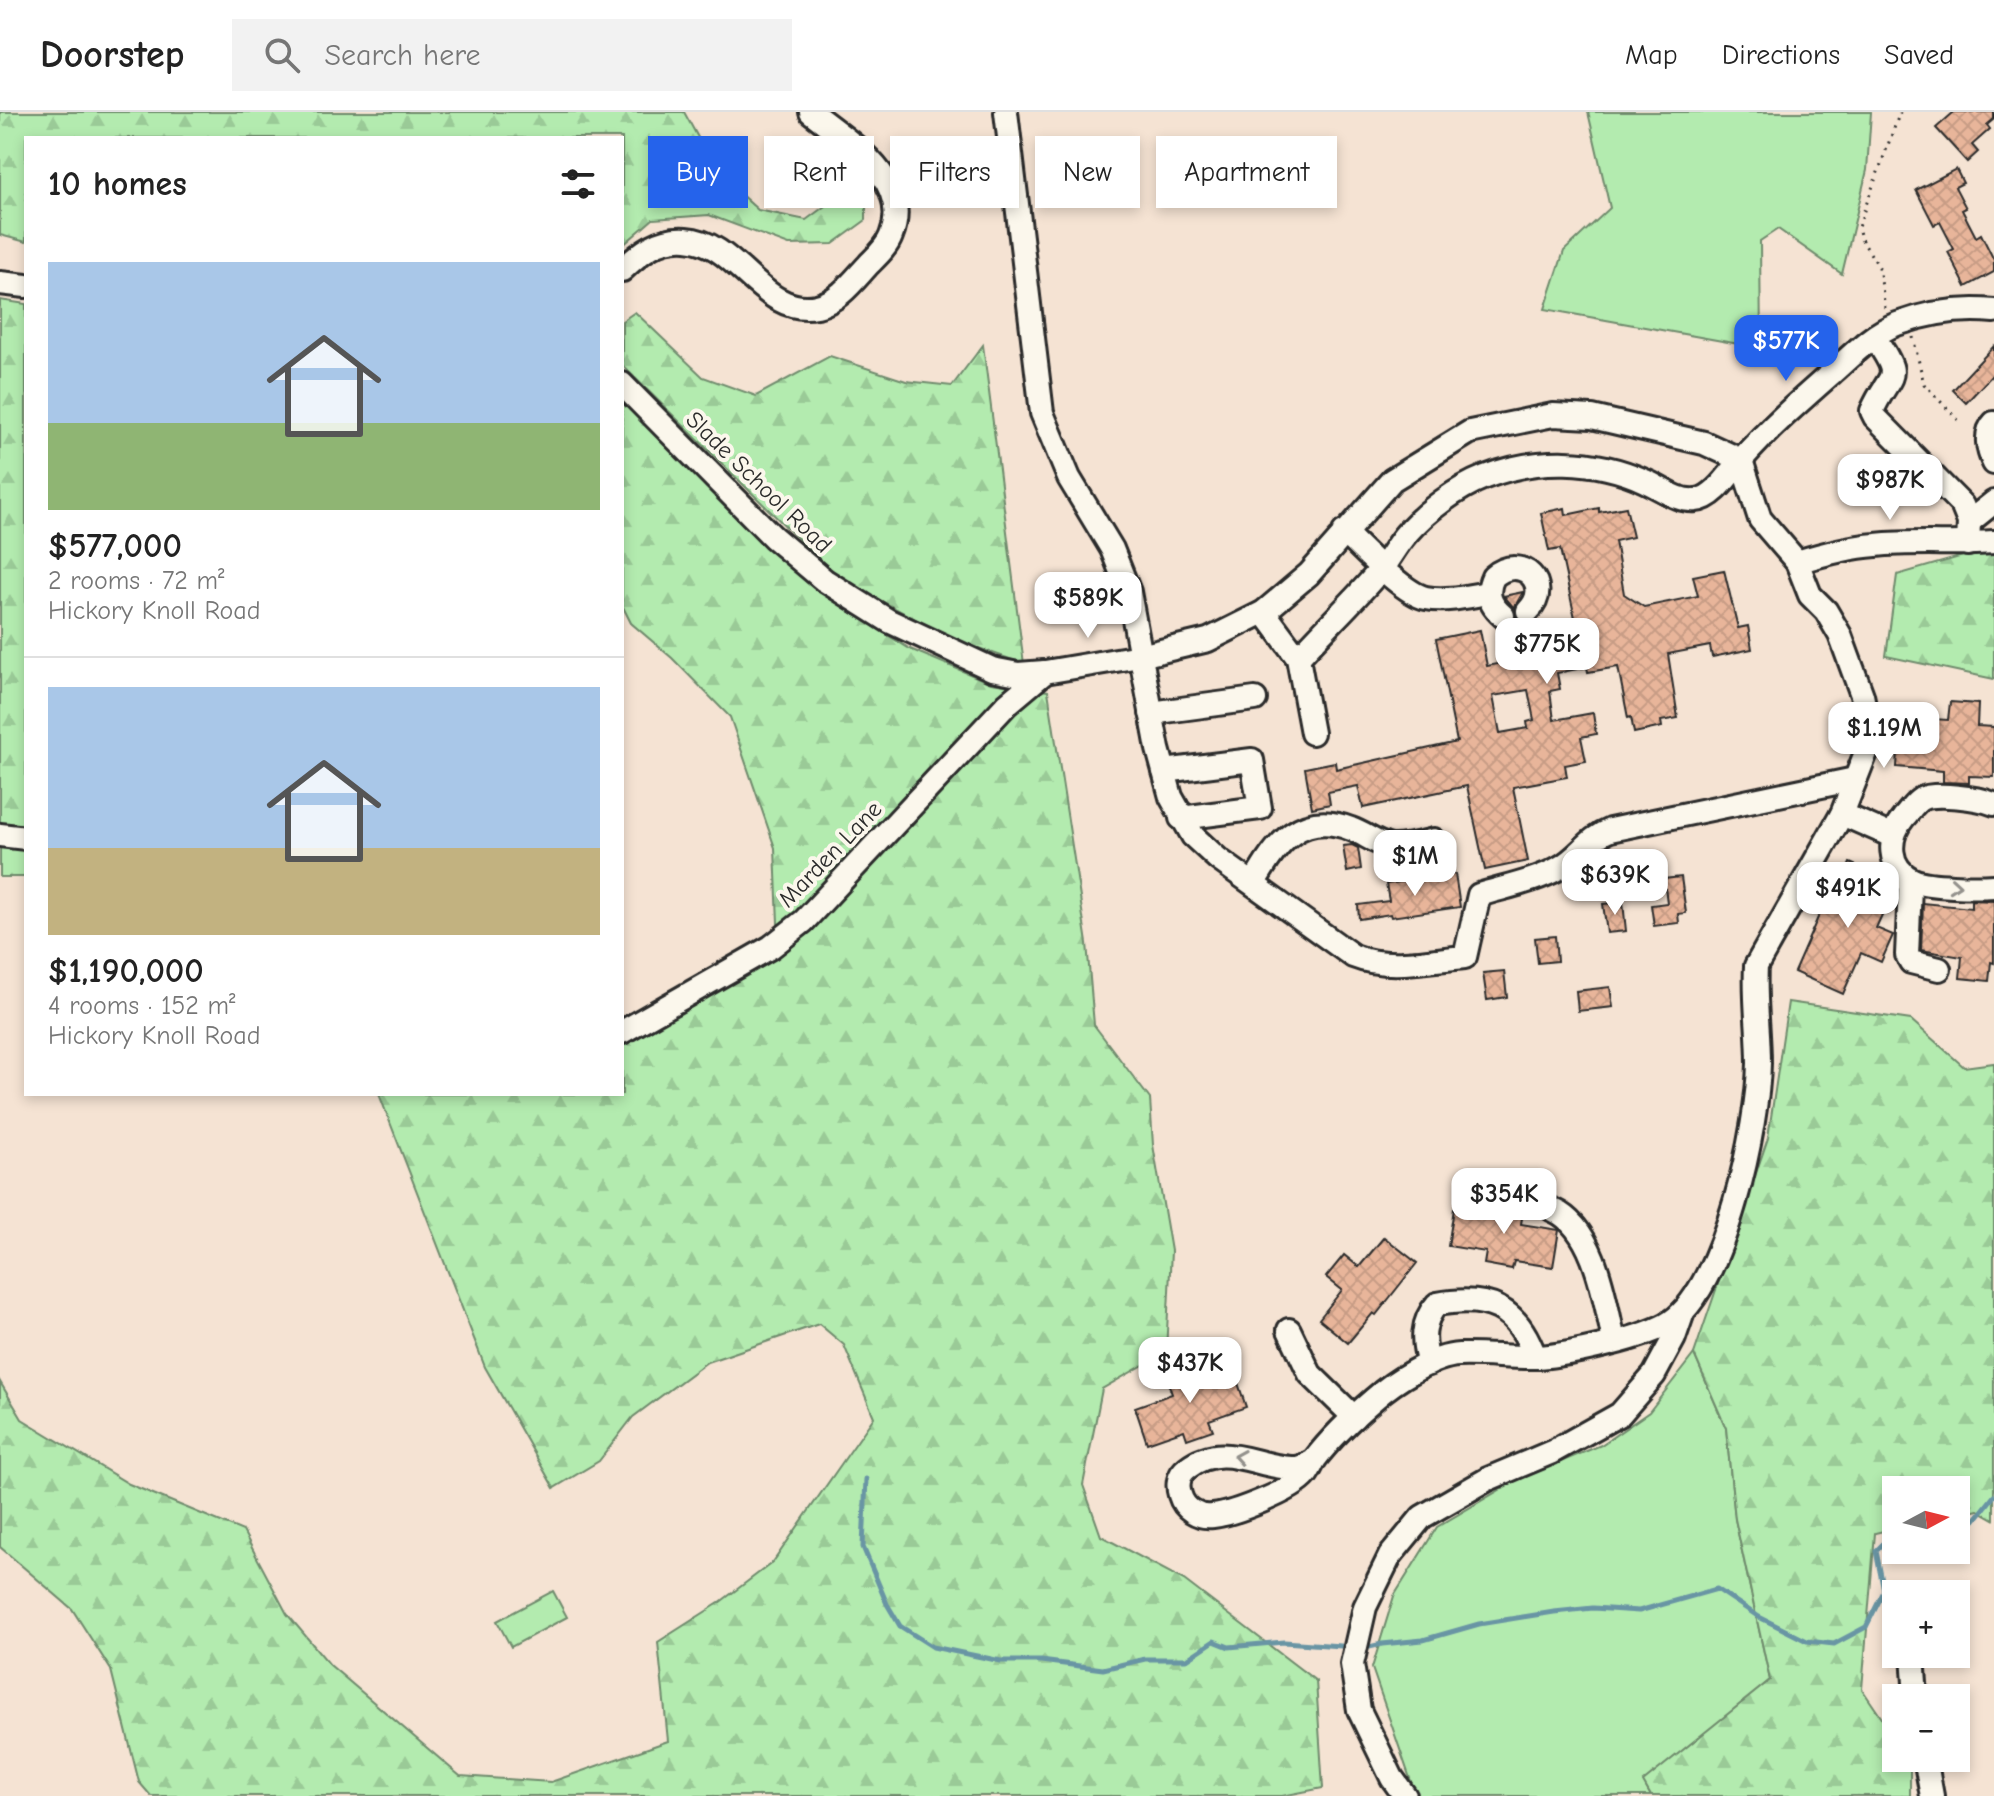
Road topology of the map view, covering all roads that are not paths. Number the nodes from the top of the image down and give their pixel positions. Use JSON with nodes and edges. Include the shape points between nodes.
{"nodes":[{"id":1,"x":811,"y":112,"type":"edge"},
{"id":2,"x":1006,"y":112,"type":"edge"},
{"id":3,"x":624,"y":268,"type":"edge"},
{"id":4,"x":0,"y":283,"type":"edge"},
{"id":5,"x":24,"y":286,"type":"edge"},
{"id":6,"x":1994,"y":311,"type":"edge"},
{"id":7,"x":1892,"y":328,"type":"junction"},
{"id":8,"x":624,"y":386,"type":"edge"},
{"id":9,"x":1994,"y":423,"type":"edge"},
{"id":10,"x":1741,"y":460,"type":"junction"},
{"id":11,"x":1994,"y":463,"type":"edge"},
{"id":12,"x":1994,"y":502,"type":"edge"},
{"id":13,"x":1344,"y":532,"type":"junction"},
{"id":14,"x":1969,"y":533,"type":"junction"},
{"id":15,"x":1994,"y":542,"type":"edge"},
{"id":16,"x":1797,"y":562,"type":"junction"},
{"id":17,"x":1382,"y":568,"type":"junction"},
{"id":18,"x":1488,"y":593,"type":"junction"},
{"id":19,"x":1528,"y":611,"type":"dead end"},
{"id":20,"x":1264,"y":612,"type":"junction"},
{"id":21,"x":1503,"y":616,"type":"dead end"},
{"id":22,"x":1140,"y":656,"type":"junction"},
{"id":23,"x":1298,"y":658,"type":"junction"},
{"id":24,"x":1045,"y":672,"type":"junction"},
{"id":25,"x":1255,"y":699,"type":"dead end"},
{"id":26,"x":1151,"y":713,"type":"junction"},
{"id":27,"x":1312,"y":733,"type":"dead end"},
{"id":28,"x":1164,"y":771,"type":"junction"},
{"id":29,"x":1855,"y":779,"type":"junction"},
{"id":30,"x":1994,"y":804,"type":"edge"},
{"id":31,"x":1842,"y":814,"type":"junction"},
{"id":32,"x":1181,"y":818,"type":"junction"},
{"id":33,"x":0,"y":835,"type":"edge"},
{"id":34,"x":1892,"y":836,"type":"junction"},
{"id":35,"x":24,"y":838,"type":"edge"},
{"id":36,"x":1434,"y":840,"type":"dead end"},
{"id":37,"x":1900,"y":871,"type":"junction"},
{"id":38,"x":1254,"y":883,"type":"junction"},
{"id":39,"x":1994,"y":886,"type":"edge"},
{"id":40,"x":1939,"y":969,"type":"dead end"},
{"id":41,"x":624,"y":1031,"type":"edge"},
{"id":42,"x":1553,"y":1210,"type":"dead end"},
{"id":43,"x":1683,"y":1312,"type":"junction"},
{"id":44,"x":1289,"y":1330,"type":"dead end"},
{"id":45,"x":1614,"y":1341,"type":"junction"},
{"id":46,"x":1535,"y":1357,"type":"junction"},
{"id":47,"x":1429,"y":1364,"type":"junction"},
{"id":48,"x":1354,"y":1417,"type":"junction"},
{"id":49,"x":1313,"y":1461,"type":"junction"},
{"id":50,"x":1928,"y":1772,"type":"edge"},
{"id":51,"x":1405,"y":1796,"type":"edge"},
{"id":52,"x":1932,"y":1796,"type":"edge"}],
"edges":[{"from":1,"to":3,"type":"street","via":[[885,178],[895,208],[890,238],[833,300],[808,307],[790,305],[721,251],[687,239],[654,244]]},
{"from":2,"to":22,"type":"street","via":[[1042,413],[1069,478],[1112,549],[1129,592]]},
{"from":4,"to":5,"type":"street"},
{"from":6,"to":7,"type":"street","via":[[1954,311]]},
{"from":7,"to":10,"type":"street","via":[[1766,432]]},
{"from":7,"to":14,"type":"street","via":[[1891,381],[1872,411],[1962,505]]},
{"from":8,"to":24,"type":"street","name":"Slade School Road","via":[[773,537],[824,580],[889,621],[992,669]]},
{"from":9,"to":11,"type":"street","via":[[1988,441]]},
{"from":10,"to":13,"type":"street","name":"Slade School Road","via":[[1704,443],[1592,417],[1553,415],[1513,422],[1470,432],[1392,480]]},
{"from":10,"to":16,"type":"street","via":[[1760,519]]},
{"from":10,"to":17,"type":"street","via":[[1698,501],[1591,464],[1514,467],[1481,478],[1428,513]]},
{"from":12,"to":14,"type":"street"},
{"from":13,"to":17,"type":"street"},
{"from":13,"to":20,"type":"street","name":"Slade School Road","via":[[1309,574]]},
{"from":14,"to":15,"type":"street"},
{"from":14,"to":16,"type":"street","via":[[1828,552]]},
{"from":16,"to":29,"type":"street","via":[[1810,595],[1840,635],[1862,695],[1867,750]]},
{"from":17,"to":18,"type":"street","via":[[1424,598]]},
{"from":17,"to":23,"type":"street"},
{"from":18,"to":19,"type":"street","via":[[1500,571],[1524,570],[1538,588]]},
{"from":18,"to":21,"type":"street"},
{"from":20,"to":22,"type":"street","name":"Slade School Road","via":[[1208,640]]},
{"from":20,"to":23,"type":"street"},
{"from":22,"to":24,"type":"street","name":"Slade School Road"},
{"from":22,"to":26,"type":"street"},
{"from":23,"to":27,"type":"street"},
{"from":24,"to":41,"type":"street","name":"Marden Lane","via":[[1007,704],[804,921],[771,947]]},
{"from":25,"to":26,"type":"street"},
{"from":26,"to":28,"type":"street"},
{"from":28,"to":32,"type":"street"},
{"from":28,"to":32,"type":"street","via":[[1252,760],[1260,808]]},
{"from":29,"to":31,"type":"street"},
{"from":29,"to":38,"type":"street","via":[[1598,834],[1555,871],[1479,895],[1465,957],[1366,961],[1339,948]]},
{"from":30,"to":34,"type":"street","via":[[1924,797],[1913,804]]},
{"from":31,"to":34,"type":"street"},
{"from":31,"to":43,"type":"street","via":[[1756,966],[1759,1063],[1754,1118],[1728,1229]]},
{"from":32,"to":38,"type":"street","via":[[1218,859]]},
{"from":33,"to":35,"type":"street"},
{"from":34,"to":37,"type":"street","via":[[1891,850]]},
{"from":36,"to":38,"type":"street","via":[[1393,847],[1333,823],[1311,825],[1281,841]]},
{"from":37,"to":39,"type":"street","one_way":true,"via":[[1916,881]]},
{"from":37,"to":40,"type":"street","via":[[1910,886],[1907,955],[1911,962]]},
{"from":42,"to":45,"type":"street","via":[[1567,1216],[1582,1234]]},
{"from":43,"to":45,"type":"street","via":[[1669,1323]]},
{"from":43,"to":51,"type":"street","via":[[1654,1375],[1620,1414],[1422,1517],[1390,1556],[1365,1607],[1352,1664],[1359,1710]]},
{"from":44,"to":48,"type":"street","via":[[1310,1374]]},
{"from":45,"to":46,"type":"street"},
{"from":46,"to":47,"type":"street","via":[[1457,1355]]},
{"from":46,"to":47,"type":"street","via":[[1507,1313],[1493,1303],[1468,1299],[1437,1304],[1429,1314],[1423,1336]]},
{"from":47,"to":48,"type":"street","via":[[1376,1396]]},
{"from":48,"to":49,"type":"street"},
{"from":49,"to":49,"type":"street","one_way":true,"via":[[1287,1468],[1241,1456],[1213,1456],[1182,1472],[1179,1493],[1192,1512],[1213,1516],[1281,1491],[1305,1477]]},
{"from":50,"to":52,"type":"street"}]}
